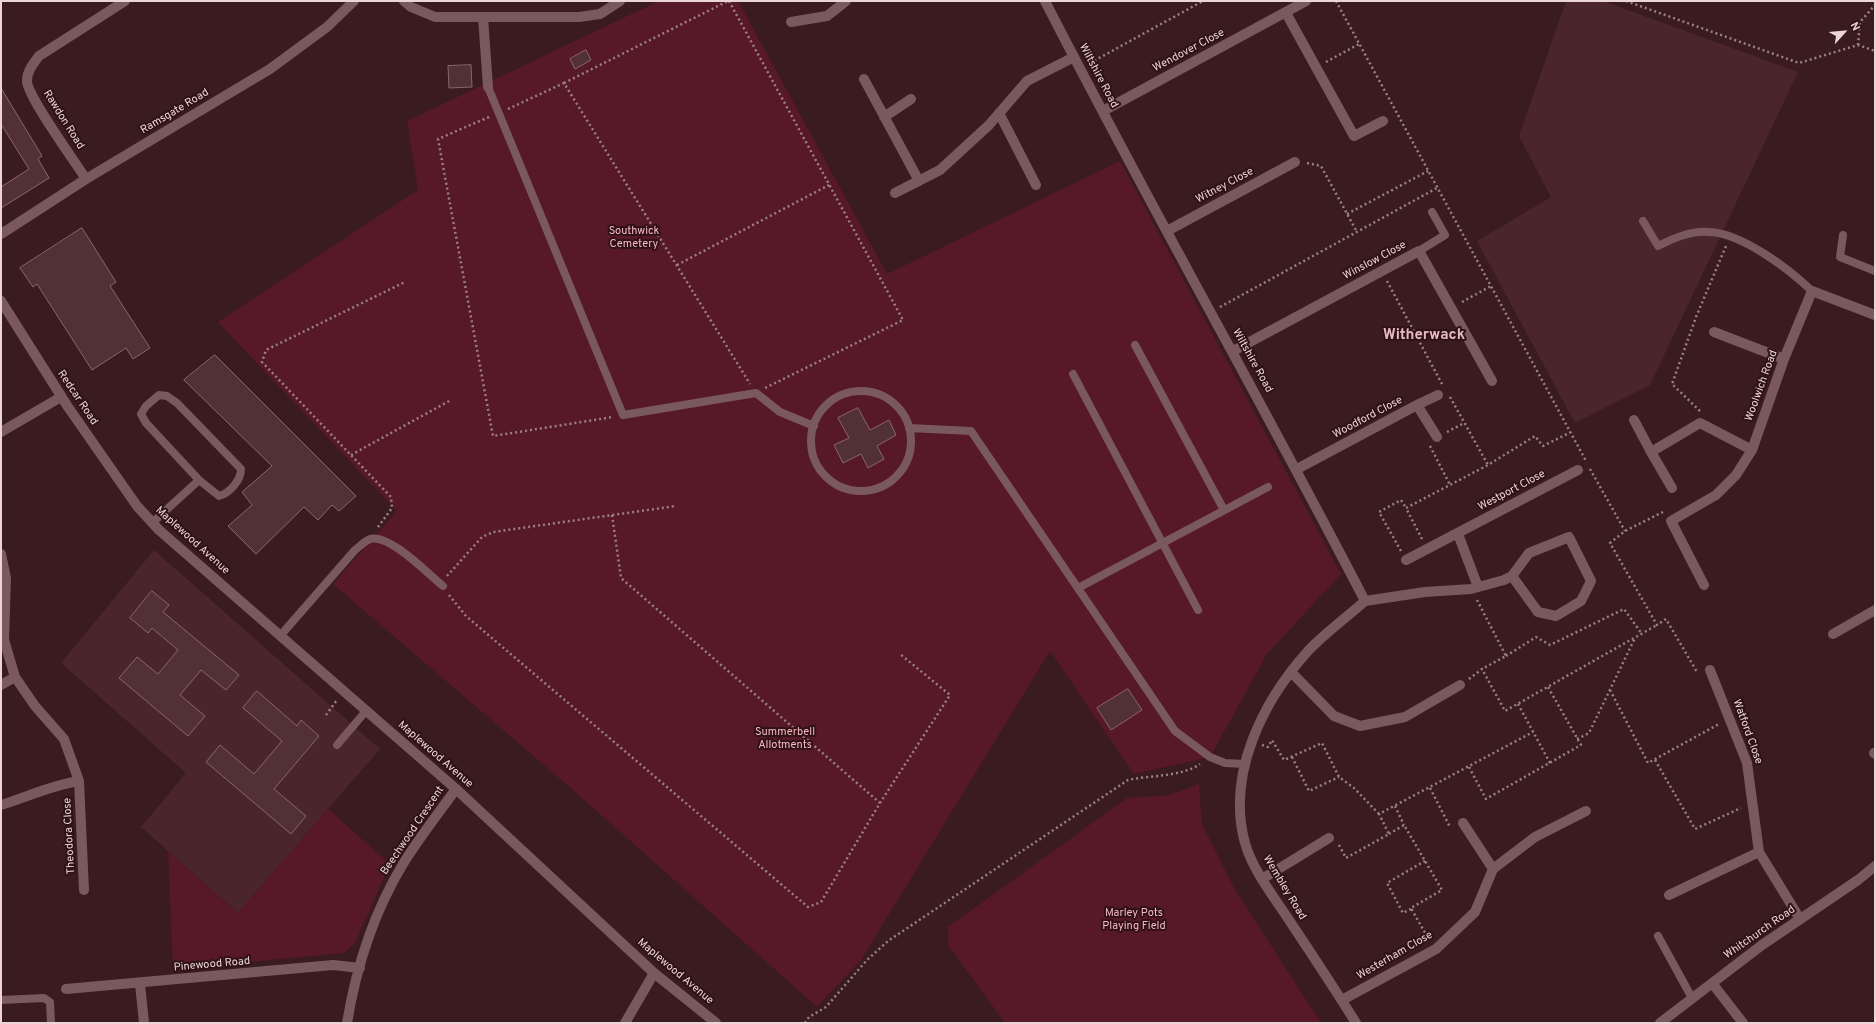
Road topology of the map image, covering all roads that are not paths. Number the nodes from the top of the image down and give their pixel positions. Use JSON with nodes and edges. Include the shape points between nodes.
{"nodes":[{"id":1,"x":125,"y":1,"type":"edge"},
{"id":2,"x":354,"y":1,"type":"edge"},
{"id":3,"x":404,"y":1,"type":"edge"},
{"id":4,"x":620,"y":1,"type":"edge"},
{"id":5,"x":846,"y":1,"type":"edge"},
{"id":6,"x":1045,"y":1,"type":"edge"},
{"id":7,"x":1306,"y":1,"type":"edge"},
{"id":8,"x":1286,"y":13,"type":"junction"},
{"id":9,"x":483,"y":17,"type":"junction"},
{"id":10,"x":791,"y":22,"type":"dead end"},
{"id":11,"x":1074,"y":58,"type":"junction"},
{"id":12,"x":864,"y":80,"type":"dead end"},
{"id":13,"x":488,"y":87,"type":"joint"},
{"id":14,"x":911,"y":99,"type":"dead end"},
{"id":15,"x":1103,"y":111,"type":"junction"},
{"id":16,"x":999,"y":113,"type":"junction"},
{"id":17,"x":884,"y":117,"type":"junction"},
{"id":18,"x":1383,"y":120,"type":"dead end"},
{"id":19,"x":1295,"y":162,"type":"road end"},
{"id":20,"x":86,"y":179,"type":"junction"},
{"id":21,"x":919,"y":180,"type":"junction"},
{"id":22,"x":1036,"y":185,"type":"dead end"},
{"id":23,"x":895,"y":193,"type":"dead end"},
{"id":24,"x":1432,"y":212,"type":"dead end"},
{"id":25,"x":1643,"y":221,"type":"dead end"},
{"id":26,"x":1167,"y":231,"type":"junction"},
{"id":27,"x":1,"y":234,"type":"edge"},
{"id":28,"x":1843,"y":235,"type":"dead end"},
{"id":29,"x":1419,"y":251,"type":"junction"},
{"id":30,"x":1875,"y":271,"type":"edge"},
{"id":31,"x":1812,"y":291,"type":"junction"},
{"id":32,"x":1,"y":301,"type":"edge"},
{"id":33,"x":1875,"y":315,"type":"edge"},
{"id":34,"x":1714,"y":332,"type":"dead end"},
{"id":35,"x":1135,"y":345,"type":"dead end"},
{"id":36,"x":1233,"y":351,"type":"junction"},
{"id":37,"x":1784,"y":359,"type":"junction"},
{"id":38,"x":1073,"y":374,"type":"dead end"},
{"id":39,"x":1492,"y":381,"type":"dead end"},
{"id":40,"x":1442,"y":394,"type":"road end"},
{"id":41,"x":61,"y":397,"type":"junction"},
{"id":42,"x":1418,"y":405,"type":"junction"},
{"id":43,"x":1634,"y":420,"type":"dead end"},
{"id":44,"x":814,"y":426,"type":"junction"},
{"id":45,"x":909,"y":428,"type":"junction"},
{"id":46,"x":1,"y":432,"type":"edge"},
{"id":47,"x":1436,"y":436,"type":"road end"},
{"id":48,"x":1752,"y":450,"type":"junction"},
{"id":49,"x":1652,"y":452,"type":"junction"},
{"id":50,"x":1297,"y":469,"type":"junction"},
{"id":51,"x":1578,"y":470,"type":"dead end"},
{"id":52,"x":199,"y":480,"type":"junction"},
{"id":53,"x":1268,"y":487,"type":"dead end"},
{"id":54,"x":1672,"y":488,"type":"dead end"},
{"id":55,"x":136,"y":506,"type":"joint"},
{"id":56,"x":1224,"y":510,"type":"junction"},
{"id":57,"x":152,"y":522,"type":"junction"},
{"id":58,"x":1458,"y":534,"type":"junction"},
{"id":59,"x":1162,"y":543,"type":"junction"},
{"id":60,"x":1,"y":554,"type":"edge"},
{"id":61,"x":1406,"y":560,"type":"road end"},
{"id":62,"x":1512,"y":576,"type":"junction"},
{"id":63,"x":441,"y":585,"type":"road end"},
{"id":64,"x":1704,"y":585,"type":"dead end"},
{"id":65,"x":1078,"y":588,"type":"junction"},
{"id":66,"x":1475,"y":588,"type":"junction"},
{"id":67,"x":1365,"y":601,"type":"junction"},
{"id":68,"x":1198,"y":610,"type":"dead end"},
{"id":69,"x":1875,"y":610,"type":"edge"},
{"id":70,"x":1833,"y":634,"type":"dead end"},
{"id":71,"x":280,"y":636,"type":"junction"},
{"id":72,"x":1710,"y":670,"type":"road end"},
{"id":73,"x":1292,"y":673,"type":"junction"},
{"id":74,"x":15,"y":677,"type":"junction"},
{"id":75,"x":1,"y":685,"type":"edge"},
{"id":76,"x":1460,"y":685,"type":"road end"},
{"id":77,"x":366,"y":712,"type":"junction"},
{"id":78,"x":337,"y":745,"type":"dead end"},
{"id":79,"x":1245,"y":764,"type":"junction"},
{"id":80,"x":79,"y":781,"type":"junction"},
{"id":81,"x":456,"y":789,"type":"junction"},
{"id":82,"x":1,"y":805,"type":"edge"},
{"id":83,"x":1586,"y":812,"type":"dead end"},
{"id":84,"x":1463,"y":823,"type":"road end"},
{"id":85,"x":1330,"y":838,"type":"road end"},
{"id":86,"x":1759,"y":852,"type":"junction"},
{"id":87,"x":1875,"y":866,"type":"edge"},
{"id":88,"x":1493,"y":869,"type":"junction"},
{"id":89,"x":1262,"y":879,"type":"junction"},
{"id":90,"x":84,"y":890,"type":"dead end"},
{"id":91,"x":1669,"y":895,"type":"dead end"},
{"id":92,"x":1800,"y":919,"type":"junction"},
{"id":93,"x":1658,"y":936,"type":"dead end"},
{"id":94,"x":360,"y":968,"type":"junction"},
{"id":95,"x":654,"y":973,"type":"junction"},
{"id":96,"x":1712,"y":983,"type":"junction"},
{"id":97,"x":140,"y":984,"type":"junction"},
{"id":98,"x":66,"y":989,"type":"dead end"},
{"id":99,"x":1692,"y":998,"type":"junction"},
{"id":100,"x":1,"y":1000,"type":"edge"},
{"id":101,"x":1342,"y":1000,"type":"junction"},
{"id":102,"x":51,"y":1023,"type":"edge"},
{"id":103,"x":144,"y":1023,"type":"edge"},
{"id":104,"x":346,"y":1023,"type":"edge"},
{"id":105,"x":625,"y":1023,"type":"edge"},
{"id":106,"x":716,"y":1023,"type":"edge"},
{"id":107,"x":1356,"y":1023,"type":"edge"},
{"id":108,"x":1660,"y":1023,"type":"edge"},
{"id":109,"x":1743,"y":1023,"type":"edge"}],
"edges":[{"from":1,"to":20,"type":"street","name":"Rawdon Road","via":[[39,56],[29,69],[27,82],[42,112]]},
{"from":2,"to":20,"type":"street","name":"Ramsgate Road","via":[[326,27],[270,69]]},
{"from":3,"to":9,"type":"street","via":[[411,7],[435,17]]},
{"from":4,"to":9,"type":"street","via":[[600,14],[579,17]]},
{"from":5,"to":10,"type":"street","via":[[827,16]]},
{"from":6,"to":11,"type":"street","name":"Wiltshire Road"},
{"from":7,"to":8,"type":"street","name":"Wendover Close"},
{"from":8,"to":15,"type":"street","name":"Wendover Close"},
{"from":8,"to":18,"type":"street","via":[[1354,136]]},
{"from":9,"to":13,"type":"street"},
{"from":11,"to":15,"type":"street","name":"Wiltshire Road"},
{"from":11,"to":16,"type":"street","via":[[1027,81]]},
{"from":12,"to":17,"type":"street"},
{"from":13,"to":44,"type":"lane","via":[[623,415],[756,392],[780,412]]},
{"from":14,"to":17,"type":"street"},
{"from":15,"to":26,"type":"street","name":"Wiltshire Road"},
{"from":16,"to":21,"type":"street","via":[[940,170]]},
{"from":16,"to":22,"type":"street"},
{"from":17,"to":21,"type":"street"},
{"from":19,"to":26,"type":"street","name":"Witney Close"},
{"from":20,"to":27,"type":"street","name":"Ramsgate Road"},
{"from":21,"to":23,"type":"street"},
{"from":24,"to":29,"type":"lane","via":[[1445,235]]},
{"from":25,"to":31,"type":"lane","via":[[1658,246],[1675,237],[1698,232],[1709,231],[1729,236],[1779,263]]},
{"from":26,"to":36,"type":"street","name":"Wiltshire Road"},
{"from":28,"to":30,"type":"lane","via":[[1840,257]]},
{"from":29,"to":36,"type":"street","name":"Winslow Close"},
{"from":29,"to":39,"type":"street","name":"Winslow Close"},
{"from":31,"to":33,"type":"street"},
{"from":31,"to":37,"type":"street","name":"Woolwich Road"},
{"from":32,"to":41,"type":"street","name":"Redcar Road"},
{"from":34,"to":37,"type":"street"},
{"from":35,"to":56,"type":"lane"},
{"from":36,"to":50,"type":"street","name":"Wiltshire Road"},
{"from":37,"to":48,"type":"street","name":"Woolwich Road"},
{"from":38,"to":59,"type":"lane"},
{"from":40,"to":42,"type":"street"},
{"from":41,"to":46,"type":"street"},
{"from":41,"to":55,"type":"street","name":"Redcar Road"},
{"from":42,"to":47,"type":"street","name":"Woodford Close"},
{"from":42,"to":50,"type":"street","name":"Woodford Close"},
{"from":43,"to":49,"type":"street"},
{"from":44,"to":45,"type":"lane","via":[[821,412],[832,401],[846,394],[862,391],[878,394],[892,402],[902,413]]},
{"from":44,"to":45,"type":"lane","via":[[811,443],[814,459],[823,474],[836,485],[852,491],[869,491],[885,486],[898,475],[907,461],[911,445]]},
{"from":45,"to":65,"type":"lane","via":[[971,431]]},
{"from":48,"to":49,"type":"street","via":[[1700,422]]},
{"from":48,"to":64,"type":"street","name":"Woolwich Road","via":[[1736,474],[1716,494],[1674,519]]},
{"from":49,"to":54,"type":"street"},
{"from":50,"to":67,"type":"street","name":"Wiltshire Road"},
{"from":51,"to":58,"type":"street","name":"Westport Close"},
{"from":52,"to":52,"type":"lane","via":[[146,423],[141,414],[159,395],[167,396],[177,403],[241,469],[238,481],[220,496]]},
{"from":52,"to":57,"type":"lane"},
{"from":53,"to":56,"type":"lane"},
{"from":55,"to":57,"type":"street","name":"Maplewood Avenue"},
{"from":56,"to":59,"type":"lane"},
{"from":57,"to":71,"type":"street","name":"Maplewood Avenue"},
{"from":58,"to":61,"type":"street","name":"Westport Close"},
{"from":58,"to":66,"type":"street"},
{"from":59,"to":65,"type":"lane"},
{"from":59,"to":68,"type":"lane"},
{"from":60,"to":74,"type":"street","name":"Theodora Close","via":[[6,578],[4,640]]},
{"from":62,"to":62,"type":"street","via":[[1538,612],[1556,616],[1581,601],[1591,581],[1569,536],[1529,553]]},
{"from":62,"to":66,"type":"street"},
{"from":63,"to":71,"type":"lane","via":[[394,545],[381,539],[369,539],[355,550]]},
{"from":65,"to":79,"type":"lane","via":[[1175,731],[1210,757],[1225,763]]},
{"from":66,"to":67,"type":"street"},
{"from":67,"to":73,"type":"street","name":"Wembley Road","via":[[1309,650]]},
{"from":69,"to":70,"type":"street"},
{"from":71,"to":77,"type":"street","name":"Maplewood Avenue"},
{"from":72,"to":86,"type":"street","name":"Watford Close","via":[[1747,763]]},
{"from":73,"to":76,"type":"street","via":[[1334,716],[1360,726],[1405,717]]},
{"from":73,"to":79,"type":"street","name":"Wembley Road","via":[[1270,703]]},
{"from":74,"to":75,"type":"street"},
{"from":74,"to":80,"type":"street","name":"Theodora Close","via":[[35,706],[64,739]]},
{"from":77,"to":78,"type":"lane"},
{"from":77,"to":81,"type":"street","name":"Maplewood Avenue"},
{"from":79,"to":89,"type":"street","name":"Wembley Road","via":[[1239,805],[1245,844]]},
{"from":80,"to":82,"type":"street","name":"Theodora Close","via":[[62,784]]},
{"from":80,"to":90,"type":"street","name":"Theodora Close"},
{"from":81,"to":94,"type":"street","name":"Beechwood Crescent","via":[[403,864],[370,932]]},
{"from":81,"to":95,"type":"street","name":"Maplewood Avenue"},
{"from":83,"to":88,"type":"street","name":"Westerham Close","via":[[1535,838]]},
{"from":84,"to":88,"type":"street"},
{"from":85,"to":89,"type":"street"},
{"from":86,"to":91,"type":"street"},
{"from":86,"to":92,"type":"street","name":"Watford Close"},
{"from":87,"to":92,"type":"street","name":"Whitchurch Road"},
{"from":88,"to":101,"type":"street","name":"Westerham Close","via":[[1474,912],[1434,950]]},
{"from":89,"to":101,"type":"street","name":"Wembley Road"},
{"from":92,"to":96,"type":"street","name":"Whitchurch Road"},
{"from":93,"to":99,"type":"lane"},
{"from":94,"to":97,"type":"street","name":"Pinewood Road","via":[[333,965]]},
{"from":94,"to":104,"type":"street","name":"Beechwood Crescent"},
{"from":95,"to":105,"type":"street"},
{"from":95,"to":106,"type":"street","name":"Maplewood Avenue"},
{"from":96,"to":99,"type":"street","name":"Whitchurch Road"},
{"from":96,"to":109,"type":"street"},
{"from":97,"to":98,"type":"street","name":"Pinewood Road"},
{"from":97,"to":103,"type":"street"},
{"from":99,"to":108,"type":"street","name":"Whitchurch Road"},
{"from":100,"to":102,"type":"lane","via":[[44,998],[50,1002]]},
{"from":101,"to":107,"type":"street","name":"Wembley Road"}]}
